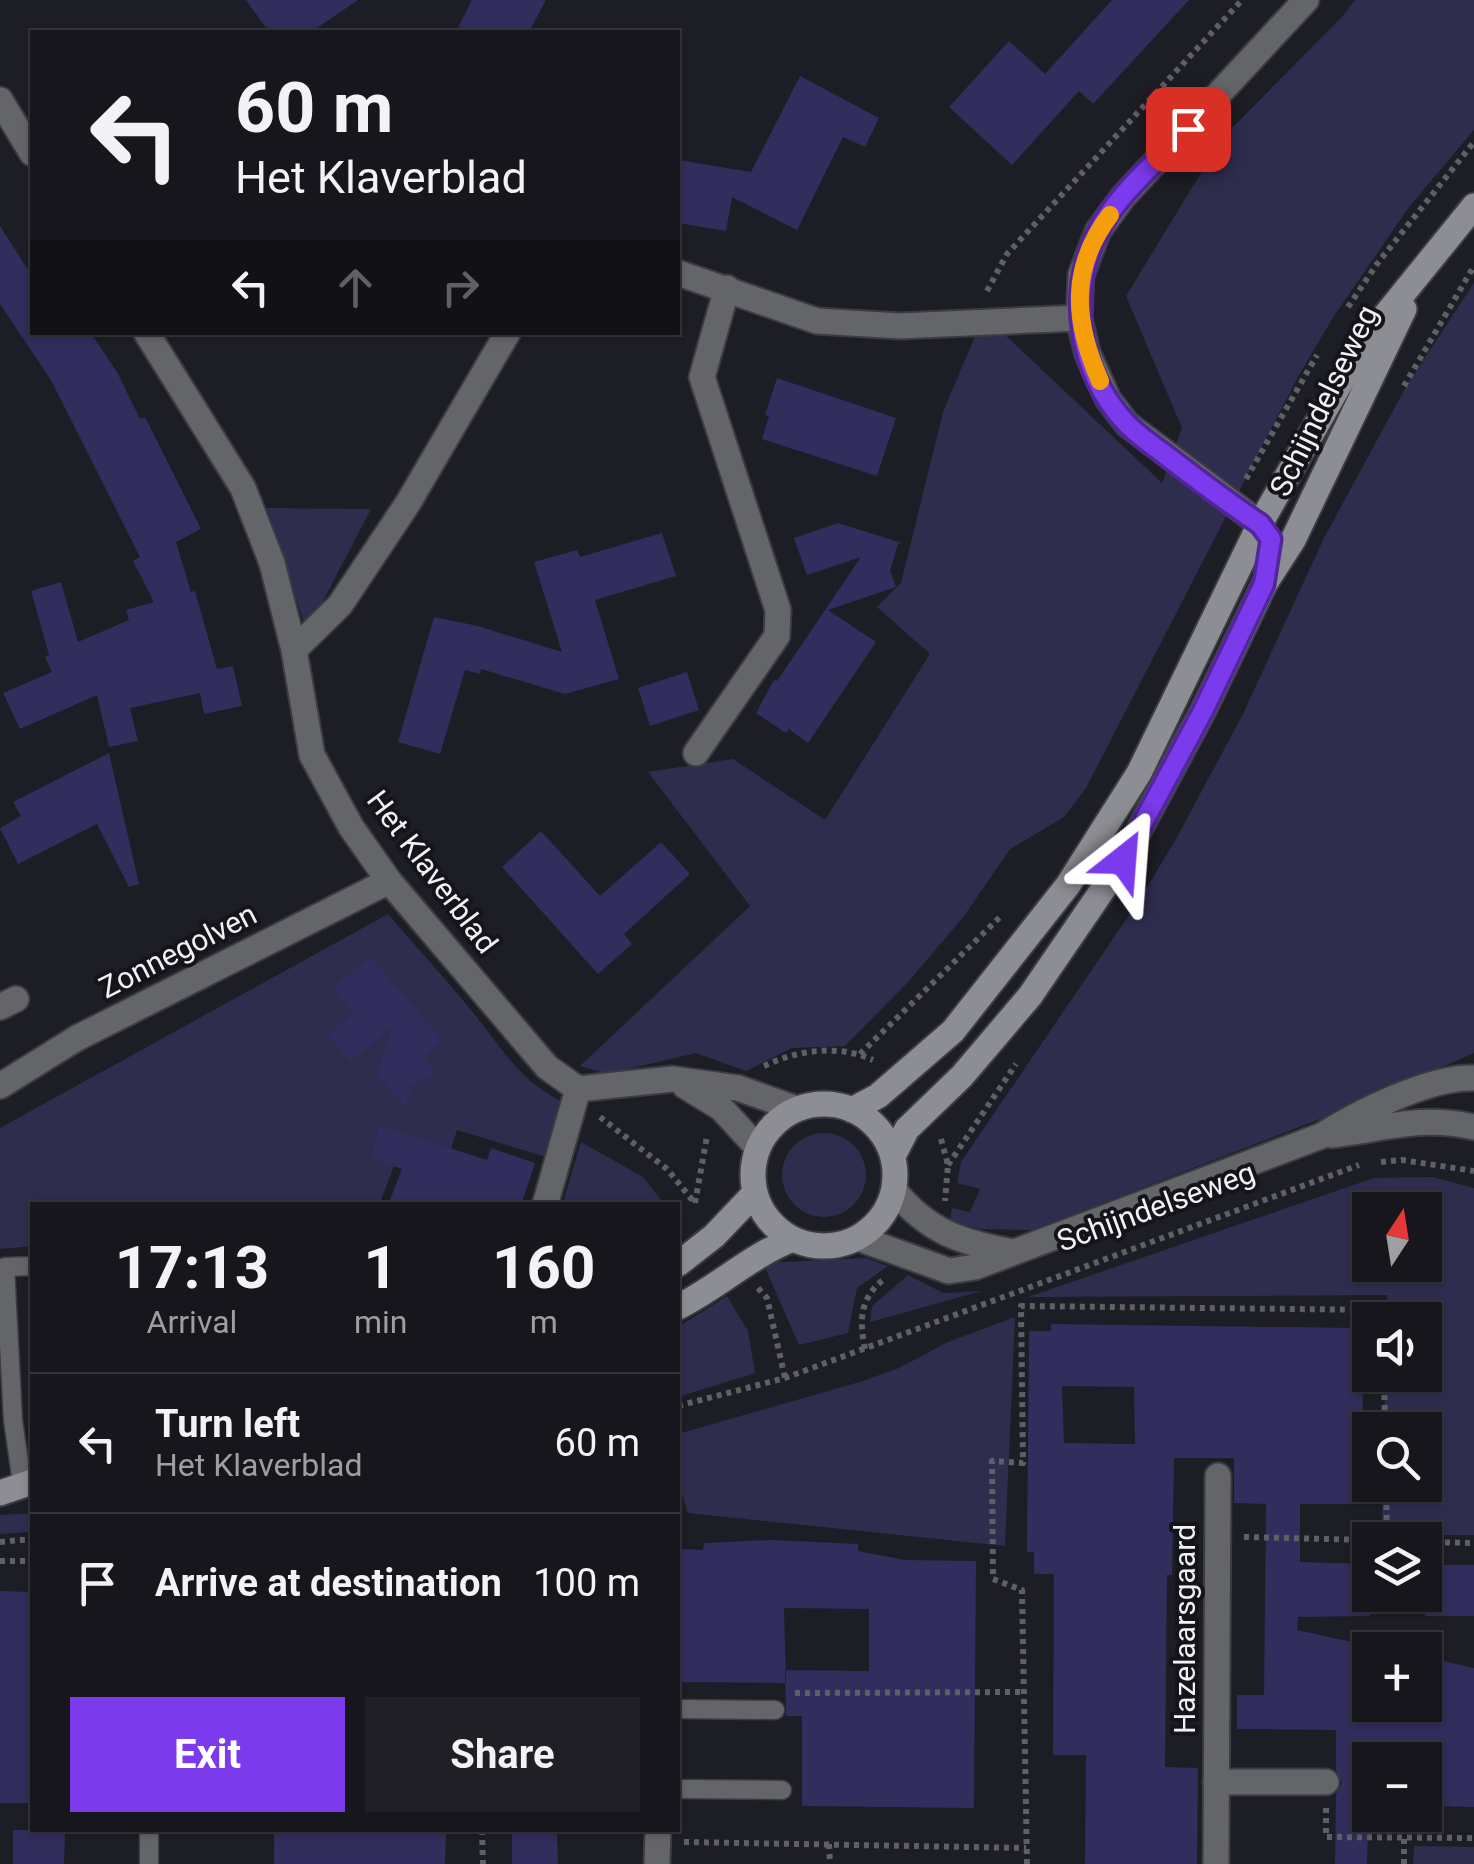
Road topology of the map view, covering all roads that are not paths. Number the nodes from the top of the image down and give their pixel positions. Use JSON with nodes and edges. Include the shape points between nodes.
{"nodes":[{"id":1,"x":1306,"y":0,"type":"edge"},
{"id":2,"x":0,"y":100,"type":"edge"},
{"id":3,"x":30,"y":151,"type":"edge"},
{"id":4,"x":1474,"y":206,"type":"edge"},
{"id":5,"x":1422,"y":273,"type":"junction"},
{"id":6,"x":680,"y":274,"type":"edge"},
{"id":7,"x":727,"y":288,"type":"junction"},
{"id":8,"x":1079,"y":318,"type":"junction"},
{"id":9,"x":148,"y":335,"type":"edge"},
{"id":10,"x":506,"y":335,"type":"edge"},
{"id":11,"x":1260,"y":524,"type":"junction"},
{"id":12,"x":1264,"y":584,"type":"junction"},
{"id":13,"x":294,"y":650,"type":"junction"},
{"id":14,"x":696,"y":753,"type":"dead end"},
{"id":15,"x":389,"y":881,"type":"junction"},
{"id":16,"x":1474,"y":1078,"type":"edge"},
{"id":17,"x":672,"y":1079,"type":"junction"},
{"id":18,"x":0,"y":1086,"type":"edge"},
{"id":19,"x":578,"y":1089,"type":"junction"},
{"id":20,"x":797,"y":1109,"type":"junction"},
{"id":21,"x":852,"y":1110,"type":"junction"},
{"id":22,"x":1474,"y":1127,"type":"edge"},
{"id":23,"x":1322,"y":1136,"type":"junction"},
{"id":24,"x":758,"y":1148,"type":"junction"},
{"id":25,"x":893,"y":1156,"type":"junction"},
{"id":26,"x":894,"y":1190,"type":"junction"},
{"id":27,"x":755,"y":1193,"type":"junction"},
{"id":28,"x":546,"y":1202,"type":"edge"},
{"id":29,"x":858,"y":1238,"type":"junction"},
{"id":30,"x":793,"y":1239,"type":"junction"},
{"id":31,"x":1019,"y":1253,"type":"junction"},
{"id":32,"x":680,"y":1262,"type":"edge"},
{"id":33,"x":30,"y":1266,"type":"edge"},
{"id":34,"x":680,"y":1306,"type":"edge"},
{"id":35,"x":6,"y":1421,"type":"edge"},
{"id":36,"x":1218,"y":1476,"type":"dead end"},
{"id":37,"x":14,"y":1483,"type":"edge"},
{"id":38,"x":680,"y":1709,"type":"edge"},
{"id":39,"x":774,"y":1710,"type":"road end"},
{"id":40,"x":1216,"y":1782,"type":"junction"},
{"id":41,"x":1326,"y":1782,"type":"road end"},
{"id":42,"x":680,"y":1789,"type":"edge"},
{"id":43,"x":782,"y":1790,"type":"dead end"},
{"id":44,"x":149,"y":1832,"type":"edge"},
{"id":45,"x":150,"y":1864,"type":"edge"},
{"id":46,"x":1216,"y":1864,"type":"edge"}],
"edges":[{"from":1,"to":8,"type":"street","via":[[1098,231],[1081,275]]},
{"from":2,"to":3,"type":"street"},
{"from":4,"to":5,"type":"main road","name":"Schijndelseweg"},
{"from":5,"to":11,"type":"main road","name":"Schijndelseweg","via":[[1363,343]]},
{"from":5,"to":12,"type":"main road","name":"Schijndelseweg","via":[[1293,540]]},
{"from":6,"to":7,"type":"street"},
{"from":7,"to":8,"type":"street","via":[[817,320],[900,326]]},
{"from":7,"to":14,"type":"street","via":[[702,377],[778,610],[777,636]]},
{"from":8,"to":11,"type":"street","via":[[1108,399],[1127,424]]},
{"from":9,"to":13,"type":"street","name":"Het Klaverblad","via":[[243,488],[272,563]]},
{"from":10,"to":13,"type":"street","via":[[340,605]]},
{"from":11,"to":12,"type":"main road","via":[[1271,539]]},
{"from":11,"to":21,"type":"main road","name":"Schijndelseweg","via":[[1139,773],[1068,885],[953,1031]]},
{"from":12,"to":25,"type":"main road","name":"Schijndelseweg","via":[[1123,860],[1030,996],[908,1129]]},
{"from":13,"to":15,"type":"street","name":"Het Klaverblad","via":[[312,755]]},
{"from":15,"to":18,"type":"street","name":"Zonnegolven","via":[[77,1038]]},
{"from":15,"to":19,"type":"street","name":"Het Klaverblad","via":[[547,1067]]},
{"from":16,"to":23,"type":"street","name":"Schijndelseweg","via":[[1363,1111]]},
{"from":17,"to":19,"type":"street"},
{"from":17,"to":20,"type":"street","via":[[738,1088]]},
{"from":17,"to":24,"type":"street","via":[[720,1108]]},
{"from":19,"to":28,"type":"street"},
{"from":20,"to":21,"type":"main road","via":[[815,1104]]},
{"from":20,"to":24,"type":"main road"},
{"from":21,"to":25,"type":"main road","via":[[878,1128]]},
{"from":22,"to":23,"type":"street","name":"Schijndelseweg","via":[[1434,1120]]},
{"from":23,"to":31,"type":"street","name":"Schijndelseweg"},
{"from":24,"to":27,"type":"main road"},
{"from":25,"to":26,"type":"main road"},
{"from":26,"to":29,"type":"main road","via":[[882,1218]]},
{"from":26,"to":31,"type":"street","name":"Schijndelseweg","via":[[934,1227],[968,1244]]},
{"from":27,"to":30,"type":"main road","via":[[769,1220]]},
{"from":27,"to":32,"type":"main road"},
{"from":29,"to":30,"type":"main road","via":[[826,1246]]},
{"from":29,"to":31,"type":"street","name":"Schijndelseweg","via":[[949,1271]]},
{"from":30,"to":34,"type":"main road"},
{"from":33,"to":35,"type":"lane","via":[[4,1268]]},
{"from":35,"to":37,"type":"lane"},
{"from":36,"to":40,"type":"street","name":"Hazelaarsgaard"},
{"from":38,"to":39,"type":"lane"},
{"from":40,"to":41,"type":"street"},
{"from":40,"to":46,"type":"street","name":"Hazelaarsgaard"},
{"from":42,"to":43,"type":"lane"},
{"from":44,"to":45,"type":"lane"}]}
